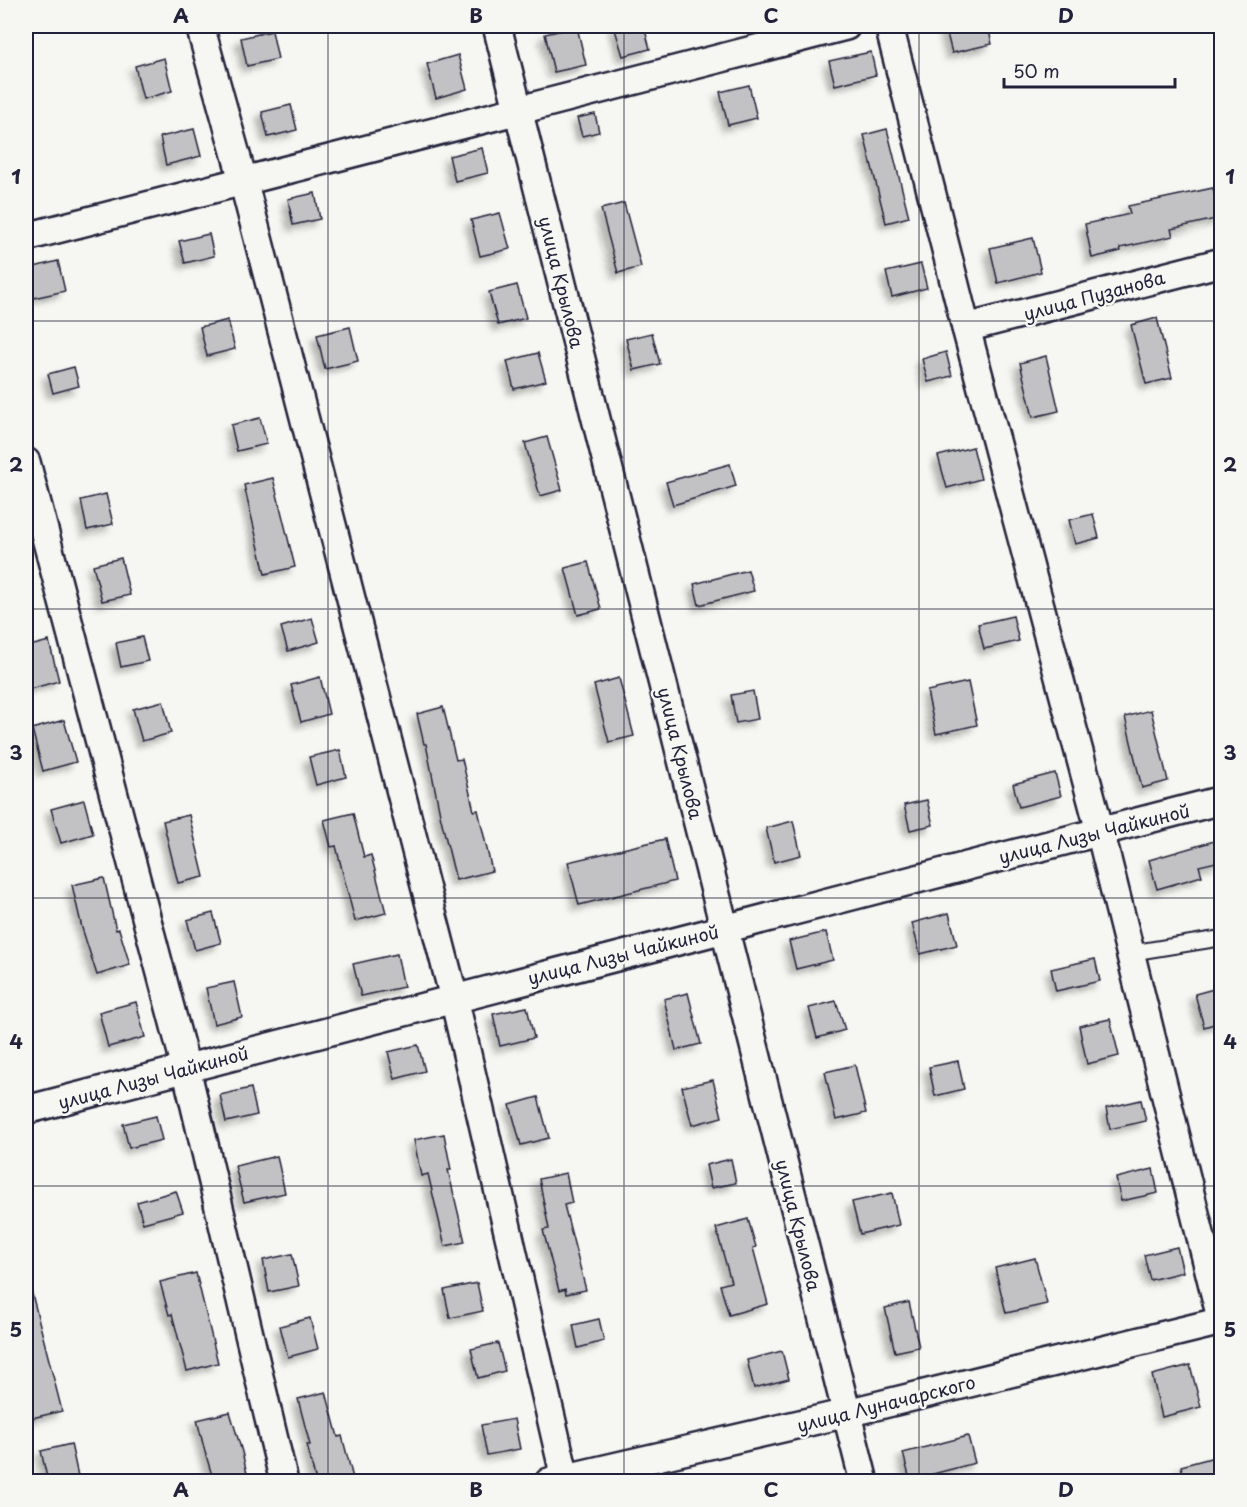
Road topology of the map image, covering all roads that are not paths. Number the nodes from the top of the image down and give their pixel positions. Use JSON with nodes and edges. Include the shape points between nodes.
{"nodes":[{"id":1,"x":200,"y":26,"type":"edge"},
{"id":2,"x":497,"y":26,"type":"edge"},
{"id":3,"x":846,"y":26,"type":"edge"},
{"id":4,"x":889,"y":26,"type":"edge"},
{"id":5,"x":518,"y":109,"type":"junction"},
{"id":6,"x":243,"y":180,"type":"junction"},
{"id":7,"x":26,"y":237,"type":"edge"},
{"id":8,"x":1221,"y":262,"type":"edge"},
{"id":9,"x":966,"y":328,"type":"junction"},
{"id":10,"x":26,"y":462,"type":"edge"},
{"id":11,"x":1221,"y":800,"type":"edge"},
{"id":12,"x":1100,"y":831,"type":"junction"},
{"id":13,"x":725,"y":928,"type":"junction"},
{"id":14,"x":1221,"y":938,"type":"edge"},
{"id":15,"x":1130,"y":953,"type":"junction"},
{"id":16,"x":454,"y":998,"type":"junction"},
{"id":17,"x":186,"y":1068,"type":"junction"},
{"id":18,"x":26,"y":1110,"type":"edge"},
{"id":19,"x":1221,"y":1321,"type":"edge"},
{"id":20,"x":847,"y":1413,"type":"junction"},
{"id":21,"x":557,"y":1480,"type":"edge"},
{"id":22,"x":284,"y":1482,"type":"edge"},
{"id":23,"x":864,"y":1482,"type":"edge"}],
"edges":[{"from":1,"to":6,"type":"street"},
{"from":2,"to":5,"type":"street","name":"улица Крылова"},
{"from":3,"to":5,"type":"street"},
{"from":4,"to":9,"type":"street"},
{"from":5,"to":6,"type":"street"},
{"from":5,"to":13,"type":"street","name":"улица Крылова"},
{"from":6,"to":7,"type":"street"},
{"from":6,"to":16,"type":"street"},
{"from":8,"to":9,"type":"street","name":"улица Пузанова"},
{"from":9,"to":12,"type":"street"},
{"from":10,"to":17,"type":"street"},
{"from":11,"to":12,"type":"street","name":"улица Лизы Чайкиной"},
{"from":12,"to":13,"type":"street","name":"улица Лизы Чайкиной"},
{"from":12,"to":15,"type":"street"},
{"from":13,"to":16,"type":"street","name":"улица Лизы Чайкиной"},
{"from":13,"to":20,"type":"street","name":"улица Крылова"},
{"from":14,"to":15,"type":"lane"},
{"from":15,"to":19,"type":"street"},
{"from":16,"to":17,"type":"street","name":"улица Лизы Чайкиной"},
{"from":16,"to":21,"type":"street"},
{"from":17,"to":18,"type":"street","name":"улица Лизы Чайкиной"},
{"from":17,"to":22,"type":"street"},
{"from":19,"to":20,"type":"street","name":"улица Луначарского"},
{"from":20,"to":21,"type":"street","name":"улица Луначарского"},
{"from":20,"to":23,"type":"street","name":"улица Крылова"}]}
